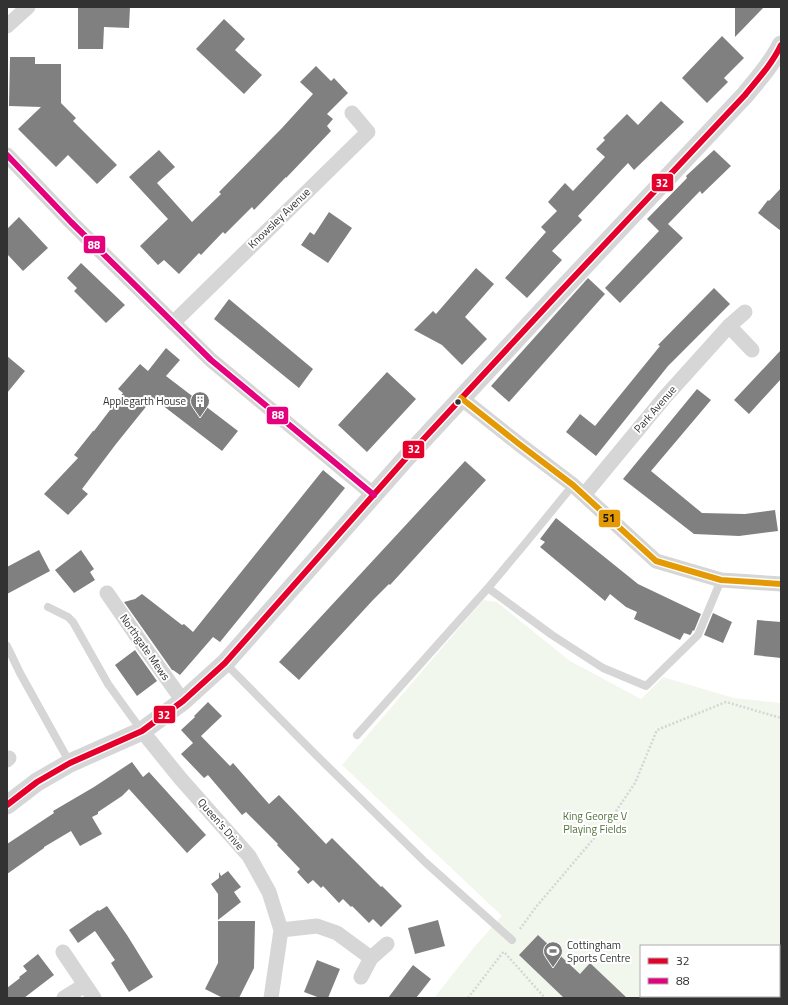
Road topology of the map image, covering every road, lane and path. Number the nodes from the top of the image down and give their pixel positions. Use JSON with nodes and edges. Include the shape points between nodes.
{"nodes":[{"id":1,"x":28,"y":7,"type":"edge"},
{"id":2,"x":7,"y":26,"type":"edge"},
{"id":3,"x":781,"y":45,"type":"edge"},
{"id":4,"x":352,"y":113,"type":"dead end"},
{"id":5,"x":7,"y":155,"type":"edge"},
{"id":6,"x":745,"y":312,"type":"dead end"},
{"id":7,"x":173,"y":323,"type":"junction"},
{"id":8,"x":729,"y":326,"type":"junction"},
{"id":9,"x":752,"y":350,"type":"dead end"},
{"id":10,"x":461,"y":398,"type":"junction"},
{"id":11,"x":573,"y":485,"type":"junction"},
{"id":12,"x":374,"y":495,"type":"junction"},
{"id":13,"x":584,"y":495,"type":"junction"},
{"id":14,"x":720,"y":580,"type":"junction"},
{"id":15,"x":781,"y":584,"type":"edge"},
{"id":16,"x":488,"y":588,"type":"junction"},
{"id":17,"x":107,"y":593,"type":"dead end"},
{"id":18,"x":48,"y":607,"type":"dead end"},
{"id":19,"x":7,"y":646,"type":"edge"},
{"id":20,"x":225,"y":663,"type":"junction"},
{"id":21,"x":183,"y":701,"type":"junction"},
{"id":22,"x":781,"y":718,"type":"edge"},
{"id":23,"x":142,"y":731,"type":"junction"},
{"id":24,"x":357,"y":735,"type":"dead end"},
{"id":25,"x":70,"y":763,"type":"junction"},
{"id":26,"x":7,"y":805,"type":"edge"},
{"id":27,"x":281,"y":930,"type":"junction"},
{"id":28,"x":512,"y":940,"type":"junction"},
{"id":29,"x":387,"y":944,"type":"dead end"},
{"id":30,"x":504,"y":951,"type":"junction"},
{"id":31,"x":64,"y":952,"type":"dead end"},
{"id":32,"x":371,"y":958,"type":"junction"},
{"id":33,"x":361,"y":977,"type":"dead end"},
{"id":34,"x":85,"y":985,"type":"junction"},
{"id":35,"x":64,"y":998,"type":"edge"},
{"id":36,"x":94,"y":998,"type":"edge"},
{"id":37,"x":271,"y":998,"type":"edge"},
{"id":38,"x":468,"y":998,"type":"edge"},
{"id":39,"x":545,"y":998,"type":"edge"}],
"edges":[{"from":1,"to":2,"type":"street"},
{"from":3,"to":10,"type":"street","via":[[768,68],[745,95]]},
{"from":4,"to":7,"type":"street","name":"Knowsley Avenue","via":[[368,132]]},
{"from":5,"to":7,"type":"street"},
{"from":6,"to":8,"type":"street","name":"Park Avenue"},
{"from":7,"to":12,"type":"street","via":[[211,360]]},
{"from":8,"to":9,"type":"street"},
{"from":8,"to":13,"type":"street","name":"Park Avenue","via":[[665,397]]},
{"from":10,"to":11,"type":"street"},
{"from":10,"to":12,"type":"street"},
{"from":11,"to":13,"type":"street"},
{"from":11,"to":16,"type":"lane"},
{"from":12,"to":20,"type":"street"},
{"from":13,"to":14,"type":"street","via":[[656,561]]},
{"from":14,"to":15,"type":"street"},
{"from":14,"to":16,"type":"lane","via":[[698,635],[646,686],[603,668],[552,635]]},
{"from":16,"to":24,"type":"lane"},
{"from":17,"to":21,"type":"street","name":"Northgate Mews"},
{"from":18,"to":23,"type":"lane","via":[[73,622],[108,684]]},
{"from":19,"to":25,"type":"lane"},
{"from":20,"to":21,"type":"street"},
{"from":20,"to":28,"type":"lane","via":[[425,862]]},
{"from":21,"to":23,"type":"street"},
{"from":22,"to":28,"type":"path","via":[[726,702],[657,730],[635,782],[612,817],[536,907]]},
{"from":23,"to":25,"type":"street"},
{"from":23,"to":27,"type":"street","name":"Queen's Drive","via":[[249,856],[269,892]]},
{"from":25,"to":26,"type":"street","via":[[37,782]]},
{"from":27,"to":32,"type":"street","via":[[317,926],[337,933]]},
{"from":27,"to":37,"type":"street","name":"Queen's Drive"},
{"from":28,"to":30,"type":"path"},
{"from":29,"to":32,"type":"street"},
{"from":30,"to":38,"type":"path"},
{"from":30,"to":39,"type":"path"},
{"from":31,"to":34,"type":"street"},
{"from":32,"to":33,"type":"street"},
{"from":34,"to":35,"type":"street"},
{"from":34,"to":36,"type":"street"}]}
